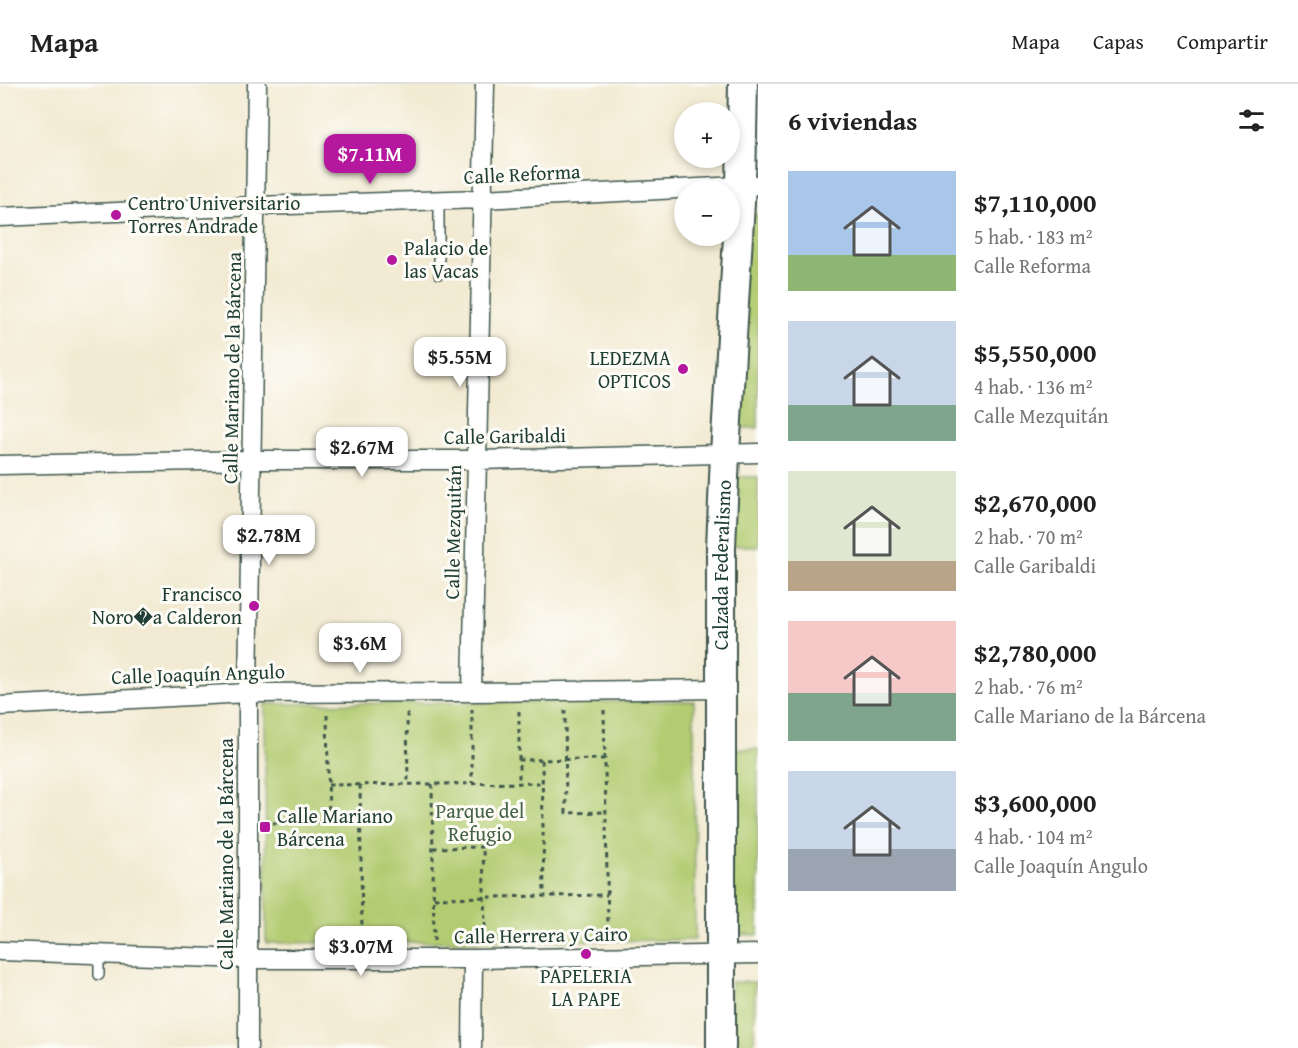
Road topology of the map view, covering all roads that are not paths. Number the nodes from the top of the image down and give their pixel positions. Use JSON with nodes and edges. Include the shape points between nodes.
{"nodes":[{"id":1,"x":257,"y":84,"type":"edge"},
{"id":2,"x":485,"y":84,"type":"edge"},
{"id":3,"x":743,"y":84,"type":"edge"},
{"id":4,"x":750,"y":186,"type":"edge"},
{"id":5,"x":482,"y":199,"type":"junction"},
{"id":6,"x":439,"y":201,"type":"junction"},
{"id":7,"x":256,"y":206,"type":"junction"},
{"id":8,"x":0,"y":217,"type":"edge"},
{"id":9,"x":440,"y":274,"type":"dead end"},
{"id":10,"x":758,"y":453,"type":"edge"},
{"id":11,"x":725,"y":454,"type":"junction"},
{"id":12,"x":253,"y":460,"type":"junction"},
{"id":13,"x":477,"y":460,"type":"junction"},
{"id":14,"x":0,"y":465,"type":"edge"},
{"id":15,"x":722,"y":689,"type":"junction"},
{"id":16,"x":472,"y":692,"type":"junction"},
{"id":17,"x":248,"y":693,"type":"junction"},
{"id":18,"x":0,"y":706,"type":"edge"},
{"id":19,"x":0,"y":951,"type":"edge"},
{"id":20,"x":722,"y":954,"type":"junction"},
{"id":21,"x":758,"y":954,"type":"edge"},
{"id":22,"x":99,"y":955,"type":"junction"},
{"id":23,"x":248,"y":959,"type":"junction"},
{"id":24,"x":473,"y":959,"type":"junction"},
{"id":25,"x":99,"y":975,"type":"dead end"},
{"id":26,"x":248,"y":1048,"type":"edge"},
{"id":27,"x":472,"y":1048,"type":"edge"},
{"id":28,"x":721,"y":1048,"type":"edge"}],
"edges":[{"from":1,"to":7,"type":"street","name":"Calle Mariano de la Bárcena"},
{"from":2,"to":5,"type":"street","name":"Calle Mezquitán"},
{"from":3,"to":4,"type":"main road","name":"Calzada Federalismo"},
{"from":4,"to":5,"type":"street","name":"Calle Reforma"},
{"from":4,"to":11,"type":"main road","name":"Calzada Federalismo"},
{"from":5,"to":6,"type":"street","name":"Calle Reforma"},
{"from":5,"to":13,"type":"street","name":"Calle Mezquitán"},
{"from":6,"to":7,"type":"street","name":"Calle Reforma"},
{"from":6,"to":9,"type":"lane"},
{"from":7,"to":8,"type":"street","name":"Calle Reforma"},
{"from":7,"to":12,"type":"street","name":"Calle Mariano de la Bárcena"},
{"from":10,"to":11,"type":"street","name":"Calle Garibaldi"},
{"from":11,"to":13,"type":"street","name":"Calle Garibaldi"},
{"from":11,"to":15,"type":"main road","name":"Calzada Federalismo"},
{"from":12,"to":13,"type":"street","name":"Calle Garibaldi"},
{"from":12,"to":14,"type":"street","name":"Calle Garibaldi"},
{"from":12,"to":17,"type":"street","name":"Calle Mariano de la Bárcena"},
{"from":13,"to":16,"type":"street","name":"Calle Mezquitán"},
{"from":15,"to":16,"type":"street","name":"Calle Joaquín Angulo"},
{"from":15,"to":20,"type":"main road","name":"Calzada Federalismo"},
{"from":16,"to":17,"type":"street","name":"Calle Joaquín Angulo"},
{"from":17,"to":18,"type":"street","name":"Calle Joaquín Angulo"},
{"from":17,"to":23,"type":"street","name":"Calle Mariano de la Bárcena"},
{"from":19,"to":22,"type":"street","name":"Calle Herrera y Cairo"},
{"from":20,"to":21,"type":"street","name":"Calle Herrera y Cairo"},
{"from":20,"to":24,"type":"street","name":"Calle Herrera y Cairo"},
{"from":20,"to":28,"type":"main road","name":"Calzada Federalismo"},
{"from":22,"to":23,"type":"street","name":"Calle Herrera y Cairo"},
{"from":22,"to":25,"type":"lane"},
{"from":23,"to":24,"type":"street","name":"Calle Herrera y Cairo"},
{"from":23,"to":26,"type":"street","name":"Calle Mariano de la Bárcena"},
{"from":24,"to":27,"type":"street"}]}
